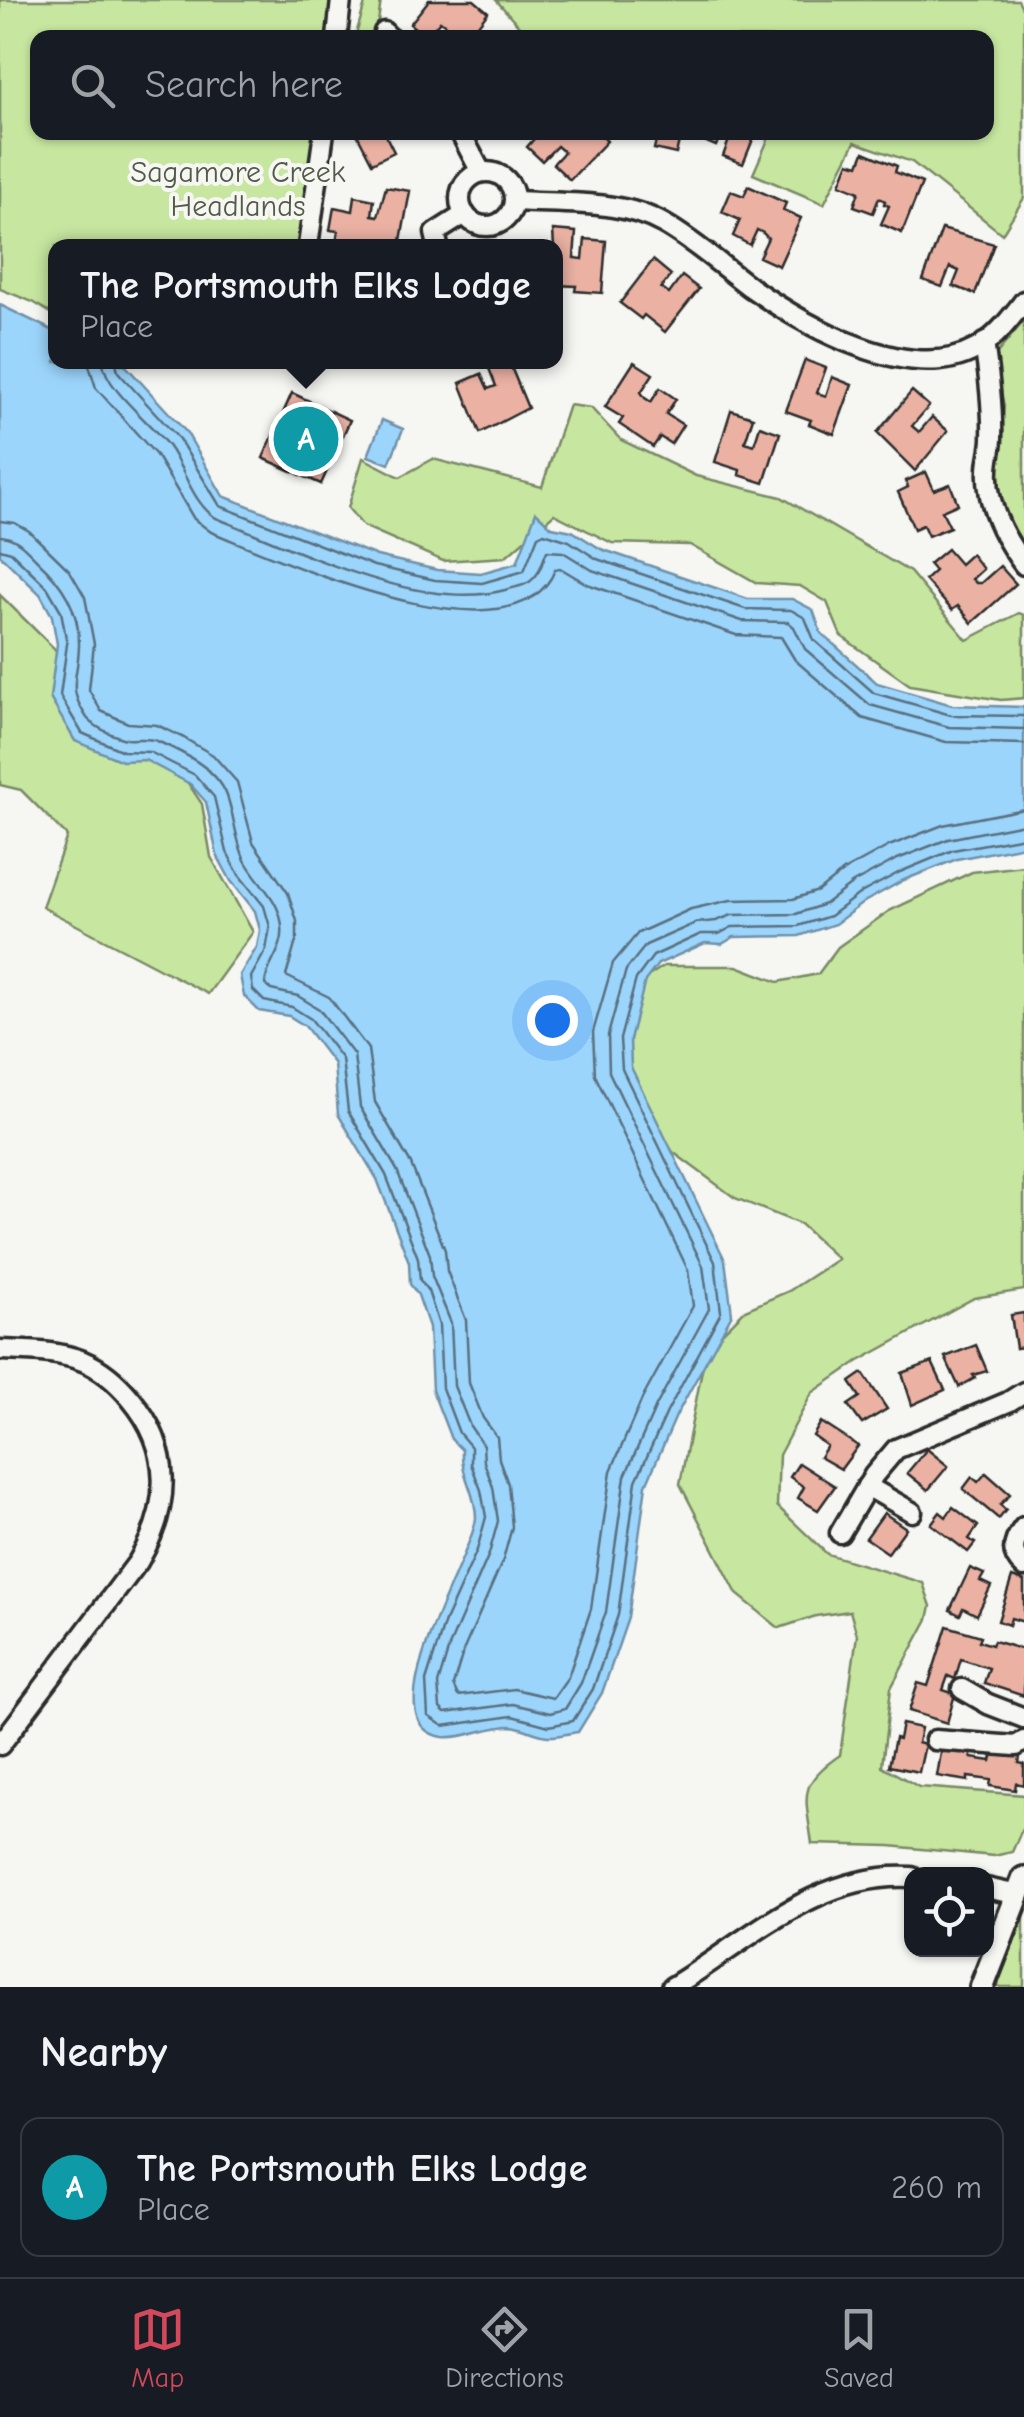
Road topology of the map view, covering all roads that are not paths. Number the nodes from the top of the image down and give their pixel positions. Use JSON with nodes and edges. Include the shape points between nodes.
{"nodes":[{"id":1,"x":341,"y":0,"type":"edge"},
{"id":2,"x":338,"y":30,"type":"edge"},
{"id":3,"x":323,"y":140,"type":"edge"},
{"id":4,"x":464,"y":140,"type":"edge"},
{"id":5,"x":481,"y":172,"type":"junction"},
{"id":6,"x":515,"y":201,"type":"junction"},
{"id":7,"x":464,"y":214,"type":"junction"},
{"id":8,"x":309,"y":239,"type":"edge"},
{"id":9,"x":436,"y":239,"type":"edge"},
{"id":10,"x":1024,"y":301,"type":"edge"},
{"id":11,"x":984,"y":343,"type":"junction"},
{"id":12,"x":1024,"y":564,"type":"edge"},
{"id":13,"x":0,"y":1350,"type":"edge"},
{"id":14,"x":1024,"y":1392,"type":"edge"},
{"id":15,"x":867,"y":1486,"type":"junction"},
{"id":16,"x":912,"y":1512,"type":"dead end"},
{"id":17,"x":1024,"y":1527,"type":"edge"},
{"id":18,"x":840,"y":1533,"type":"dead end"},
{"id":19,"x":1024,"y":1567,"type":"edge"},
{"id":20,"x":962,"y":1689,"type":"dead end"},
{"id":21,"x":1024,"y":1718,"type":"edge"},
{"id":22,"x":934,"y":1740,"type":"dead end"},
{"id":23,"x":1024,"y":1741,"type":"edge"},
{"id":24,"x":0,"y":1745,"type":"edge"},
{"id":25,"x":904,"y":1877,"type":"edge"},
{"id":26,"x":1021,"y":1887,"type":"edge"},
{"id":27,"x":994,"y":1888,"type":"edge"},
{"id":28,"x":672,"y":1987,"type":"edge"},
{"id":29,"x":982,"y":1987,"type":"edge"}],
"edges":[{"from":1,"to":2,"type":"street"},
{"from":3,"to":8,"type":"street"},
{"from":4,"to":5,"type":"street"},
{"from":5,"to":6,"type":"street","via":[[500,174]]},
{"from":5,"to":7,"type":"street","via":[[461,191]]},
{"from":6,"to":7,"type":"street","via":[[496,225]]},
{"from":6,"to":11,"type":"street","via":[[637,211],[822,330],[872,350],[918,360]]},
{"from":7,"to":9,"type":"street","via":[[435,233]]},
{"from":10,"to":11,"type":"street"},
{"from":11,"to":12,"type":"street","via":[[991,399],[987,472],[1002,534]]},
{"from":13,"to":24,"type":"street","via":[[81,1360],[120,1386],[156,1437],[165,1488],[138,1562]]},
{"from":14,"to":15,"type":"street","via":[[896,1449]]},
{"from":15,"to":16,"type":"street"},
{"from":15,"to":18,"type":"street"},
{"from":17,"to":19,"type":"street","via":[[1014,1550]]},
{"from":20,"to":21,"type":"street"},
{"from":22,"to":23,"type":"street","via":[[1016,1746]]},
{"from":25,"to":28,"type":"street","via":[[872,1878],[821,1893]]},
{"from":26,"to":27,"type":"street"},
{"from":26,"to":29,"type":"main road"}]}
